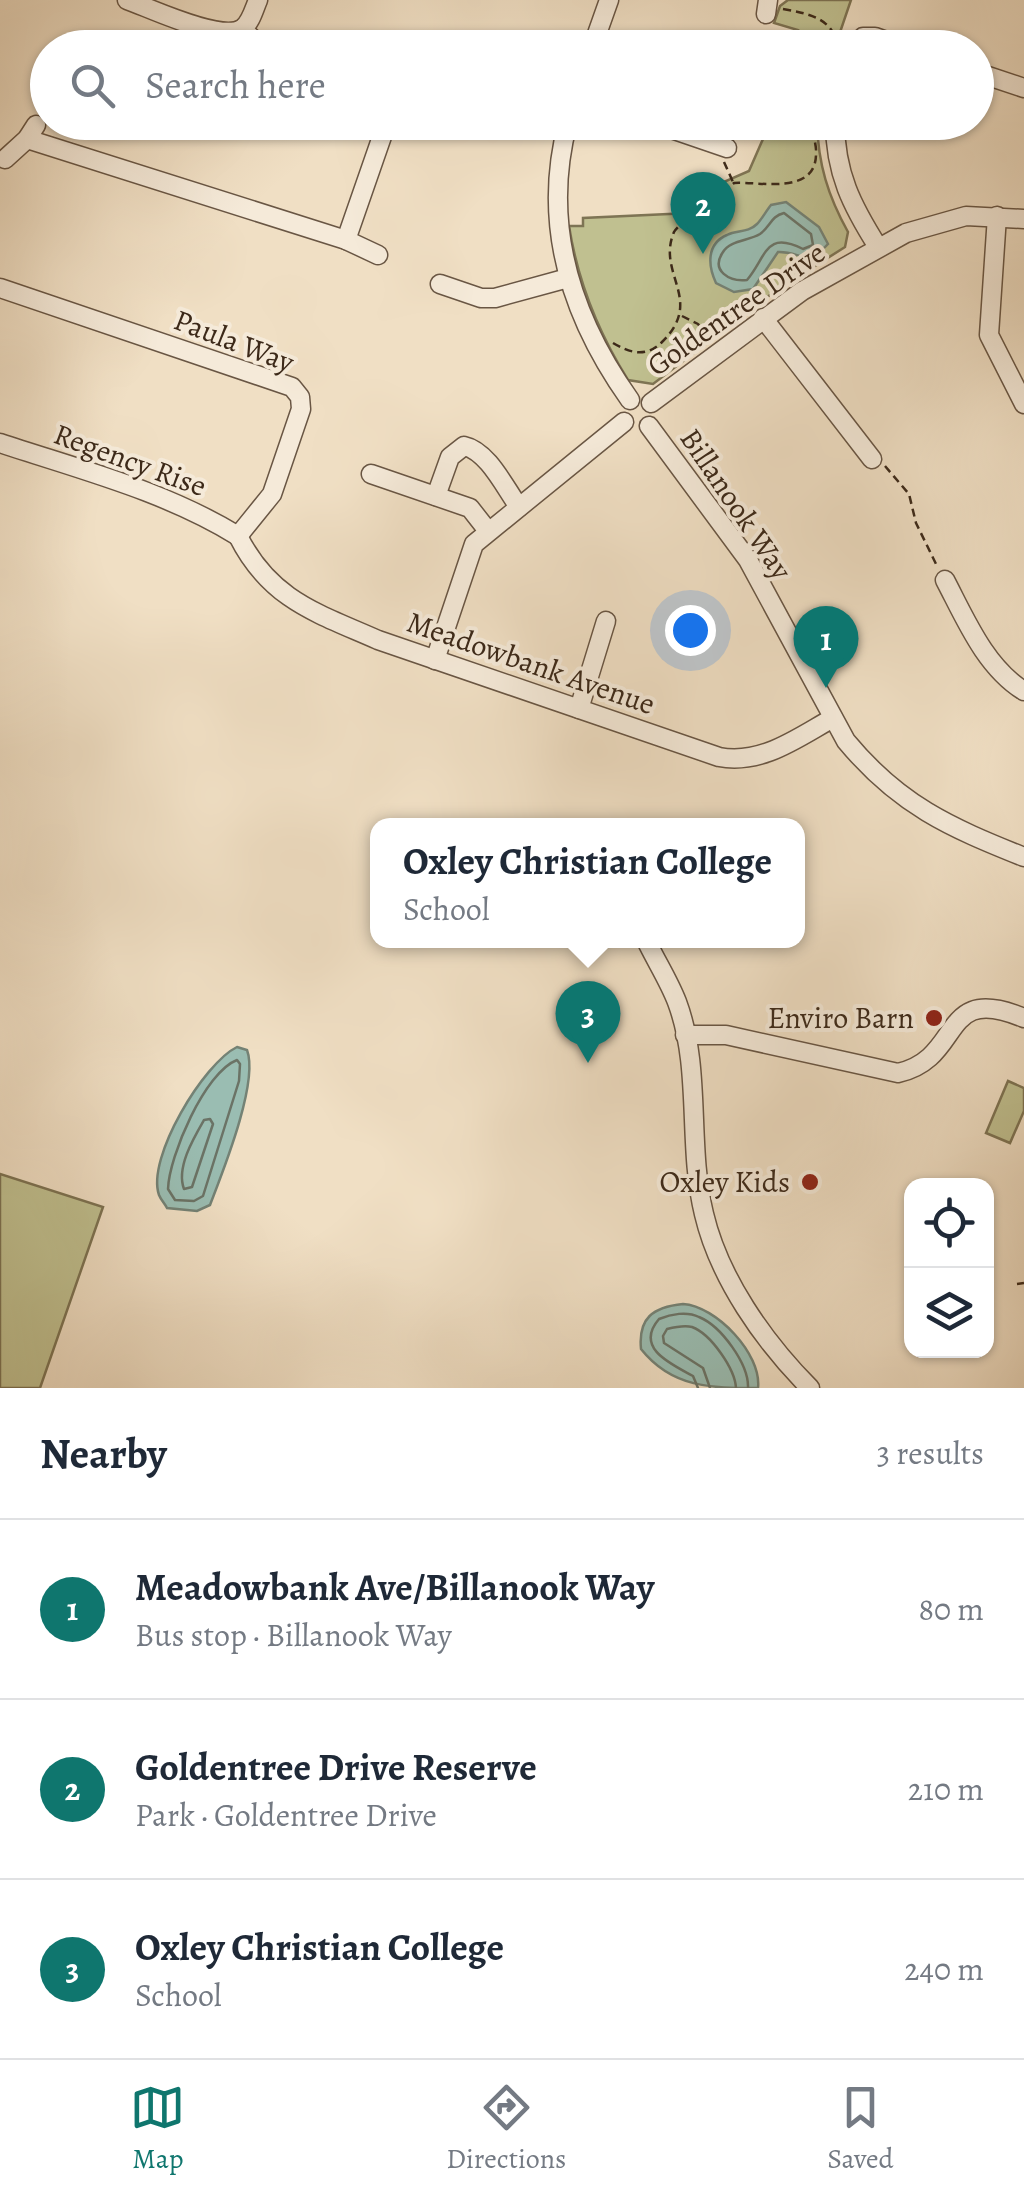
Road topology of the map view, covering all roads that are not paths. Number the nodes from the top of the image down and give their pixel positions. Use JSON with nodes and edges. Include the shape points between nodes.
{"nodes":[{"id":1,"x":127,"y":0,"type":"edge"},
{"id":2,"x":258,"y":0,"type":"edge"},
{"id":3,"x":609,"y":0,"type":"edge"},
{"id":4,"x":242,"y":28,"type":"joint"},
{"id":5,"x":214,"y":30,"type":"edge"},
{"id":6,"x":231,"y":30,"type":"edge"},
{"id":7,"x":598,"y":30,"type":"edge"},
{"id":8,"x":994,"y":78,"type":"edge"},
{"id":9,"x":1024,"y":88,"type":"edge"},
{"id":10,"x":30,"y":134,"type":"edge"},
{"id":11,"x":55,"y":140,"type":"edge"},
{"id":12,"x":381,"y":140,"type":"edge"},
{"id":13,"x":565,"y":140,"type":"edge"},
{"id":14,"x":692,"y":140,"type":"edge"},
{"id":15,"x":836,"y":140,"type":"edge"},
{"id":16,"x":725,"y":154,"type":"road end"},
{"id":17,"x":4,"y":159,"type":"dead end"},
{"id":18,"x":996,"y":216,"type":"junction"},
{"id":19,"x":1024,"y":220,"type":"edge"},
{"id":20,"x":346,"y":240,"type":"junction"},
{"id":21,"x":878,"y":247,"type":"junction"},
{"id":22,"x":378,"y":255,"type":"dead end"},
{"id":23,"x":568,"y":278,"type":"junction"},
{"id":24,"x":440,"y":284,"type":"dead end"},
{"id":25,"x":0,"y":288,"type":"edge"},
{"id":26,"x":763,"y":318,"type":"junction"},
{"id":27,"x":630,"y":400,"type":"junction"},
{"id":28,"x":650,"y":404,"type":"junction"},
{"id":29,"x":1021,"y":407,"type":"edge"},
{"id":30,"x":624,"y":422,"type":"junction"},
{"id":31,"x":649,"y":426,"type":"junction"},
{"id":32,"x":0,"y":442,"type":"edge"},
{"id":33,"x":874,"y":460,"type":"road end"},
{"id":34,"x":371,"y":474,"type":"dead end"},
{"id":35,"x":436,"y":496,"type":"junction"},
{"id":36,"x":520,"y":507,"type":"junction"},
{"id":37,"x":488,"y":531,"type":"junction"},
{"id":38,"x":238,"y":536,"type":"junction"},
{"id":39,"x":944,"y":580,"type":"road end"},
{"id":40,"x":606,"y":621,"type":"dead end"},
{"id":41,"x":436,"y":660,"type":"junction"},
{"id":42,"x":1024,"y":690,"type":"edge"},
{"id":43,"x":579,"y":708,"type":"junction"},
{"id":44,"x":833,"y":718,"type":"junction"},
{"id":45,"x":1024,"y":858,"type":"edge"},
{"id":46,"x":650,"y":948,"type":"edge"},
{"id":47,"x":1024,"y":1018,"type":"edge"},
{"id":48,"x":684,"y":1035,"type":"junction"},
{"id":49,"x":810,"y":1388,"type":"edge"}],
"edges":[{"from":1,"to":5,"type":"street"},
{"from":2,"to":4,"type":"street"},
{"from":3,"to":7,"type":"street"},
{"from":4,"to":6,"type":"street"},
{"from":8,"to":9,"type":"street"},
{"from":10,"to":17,"type":"street"},
{"from":11,"to":20,"type":"street"},
{"from":12,"to":20,"type":"street"},
{"from":13,"to":23,"type":"street","via":[[556,218]]},
{"from":14,"to":16,"type":"street"},
{"from":15,"to":21,"type":"street","via":[[844,189]]},
{"from":18,"to":19,"type":"street","name":"Goldentree Drive"},
{"from":18,"to":21,"type":"street","name":"Goldentree Drive","via":[[934,223]]},
{"from":18,"to":29,"type":"street","via":[[990,334]]},
{"from":20,"to":22,"type":"street"},
{"from":21,"to":26,"type":"street","name":"Goldentree Drive"},
{"from":23,"to":24,"type":"street","via":[[494,298]]},
{"from":23,"to":27,"type":"street","via":[[603,362]]},
{"from":25,"to":38,"type":"street","name":"Paula Way","via":[[292,387],[300,409],[272,494]]},
{"from":26,"to":28,"type":"street","name":"Goldentree Drive"},
{"from":26,"to":33,"type":"street"},
{"from":27,"to":28,"type":"street"},
{"from":27,"to":30,"type":"street"},
{"from":28,"to":31,"type":"street"},
{"from":30,"to":31,"type":"street","via":[[636,430]]},
{"from":30,"to":36,"type":"street"},
{"from":31,"to":44,"type":"street","name":"Billanook Way","via":[[748,560]]},
{"from":32,"to":38,"type":"street","name":"Regency Rise","via":[[176,502]]},
{"from":34,"to":35,"type":"street"},
{"from":35,"to":36,"type":"street","via":[[450,457],[464,446],[474,448]]},
{"from":35,"to":37,"type":"street","via":[[470,508]]},
{"from":36,"to":37,"type":"street"},
{"from":37,"to":41,"type":"street","via":[[474,544]]},
{"from":38,"to":41,"type":"street","name":"Meadowbank Avenue","via":[[265,580],[288,599]]},
{"from":39,"to":42,"type":"street","via":[[977,642]]},
{"from":40,"to":43,"type":"street"},
{"from":41,"to":43,"type":"street","name":"Meadowbank Avenue"},
{"from":43,"to":44,"type":"street","name":"Meadowbank Avenue","via":[[735,760],[772,752]]},
{"from":44,"to":45,"type":"street","name":"Billanook Way","via":[[889,788],[952,827]]},
{"from":46,"to":48,"type":"street","via":[[677,1002]]},
{"from":47,"to":48,"type":"street","via":[[990,1006],[968,1011],[931,1056],[898,1072],[726,1035]]},
{"from":48,"to":49,"type":"street","via":[[699,1190],[715,1247],[770,1343]]}]}
